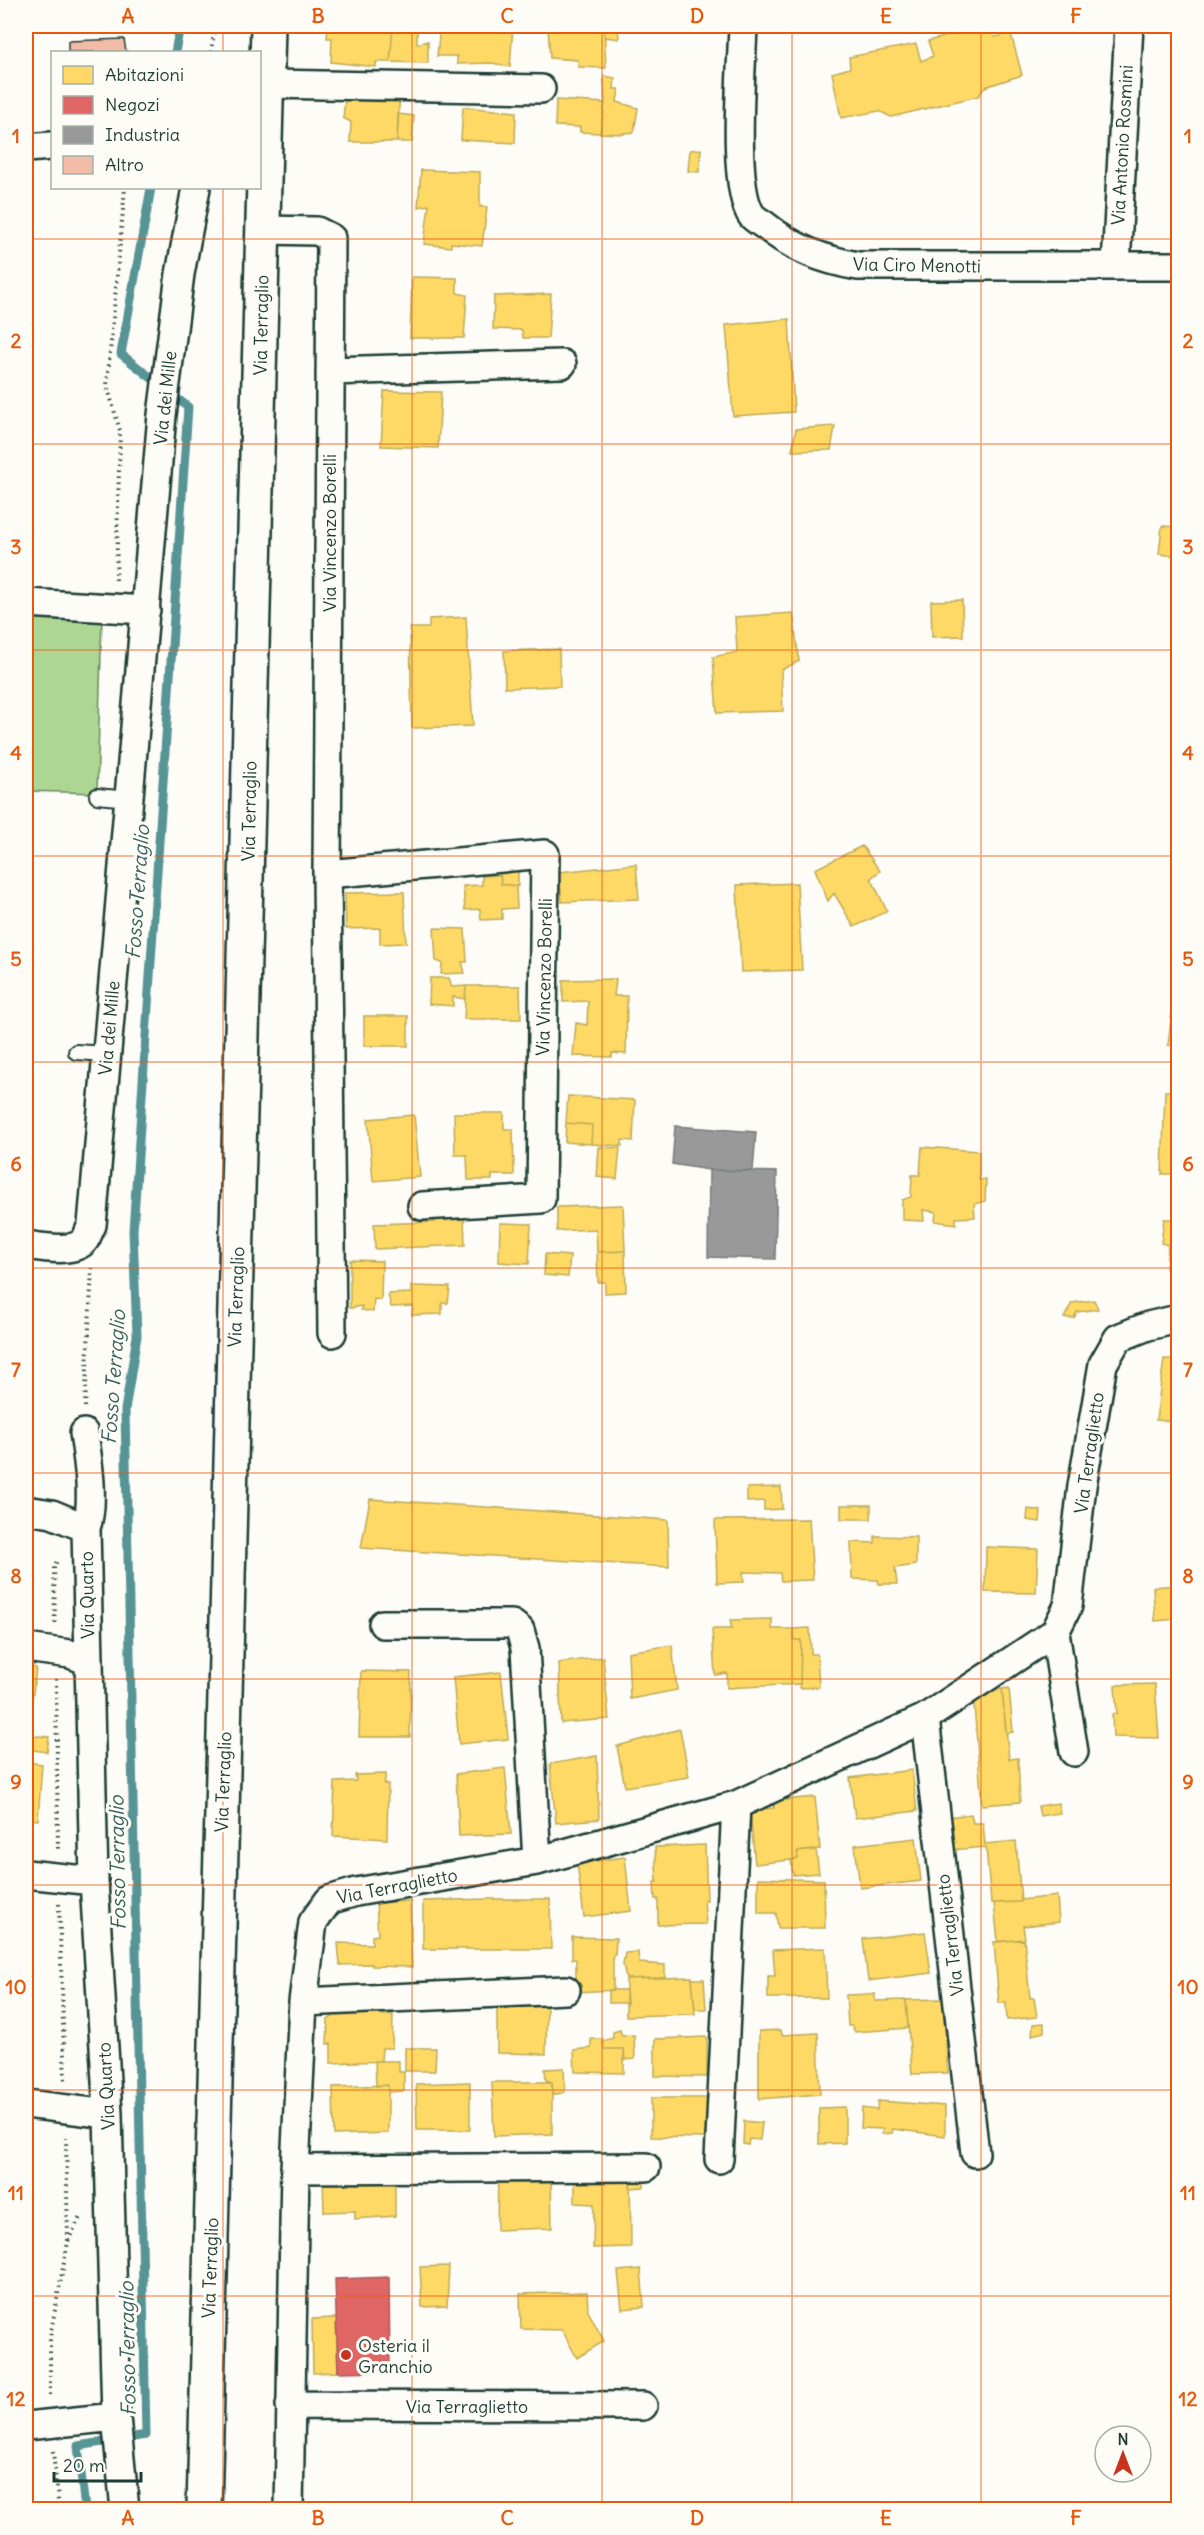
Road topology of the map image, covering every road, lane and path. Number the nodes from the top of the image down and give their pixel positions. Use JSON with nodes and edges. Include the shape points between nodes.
{"nodes":[{"id":1,"x":215,"y":26,"type":"edge"},
{"id":2,"x":268,"y":26,"type":"edge"},
{"id":3,"x":743,"y":26,"type":"edge"},
{"id":4,"x":1129,"y":26,"type":"edge"},
{"id":5,"x":211,"y":51,"type":"edge"},
{"id":6,"x":267,"y":84,"type":"junction"},
{"id":7,"x":541,"y":89,"type":"dead end"},
{"id":8,"x":51,"y":146,"type":"edge"},
{"id":9,"x":26,"y":148,"type":"edge"},
{"id":10,"x":262,"y":150,"type":"edge"},
{"id":11,"x":125,"y":189,"type":"edge"},
{"id":12,"x":196,"y":189,"type":"edge"},
{"id":13,"x":263,"y":230,"type":"junction"},
{"id":14,"x":1116,"y":265,"type":"junction"},
{"id":15,"x":1179,"y":266,"type":"edge"},
{"id":16,"x":562,"y":364,"type":"dead end"},
{"id":17,"x":330,"y":371,"type":"junction"},
{"id":18,"x":26,"y":603,"type":"edge"},
{"id":19,"x":116,"y":608,"type":"junction"},
{"id":20,"x":146,"y":610,"type":"junction"},
{"id":21,"x":97,"y":796,"type":"dead end"},
{"id":22,"x":129,"y":799,"type":"junction"},
{"id":23,"x":327,"y":874,"type":"junction"},
{"id":24,"x":76,"y":1052,"type":"dead end"},
{"id":25,"x":106,"y":1054,"type":"junction"},
{"id":26,"x":422,"y":1206,"type":"dead end"},
{"id":27,"x":83,"y":1242,"type":"junction"},
{"id":28,"x":26,"y":1245,"type":"edge"},
{"id":29,"x":1179,"y":1319,"type":"edge"},
{"id":30,"x":332,"y":1333,"type":"dead end"},
{"id":31,"x":84,"y":1433,"type":"joint"},
{"id":32,"x":26,"y":1510,"type":"edge"},
{"id":33,"x":86,"y":1528,"type":"junction"},
{"id":34,"x":383,"y":1624,"type":"dead end"},
{"id":35,"x":1055,"y":1632,"type":"junction"},
{"id":36,"x":26,"y":1648,"type":"edge"},
{"id":37,"x":89,"y":1661,"type":"junction"},
{"id":38,"x":925,"y":1718,"type":"junction"},
{"id":39,"x":1074,"y":1752,"type":"dead end"},
{"id":40,"x":736,"y":1805,"type":"junction"},
{"id":41,"x":537,"y":1861,"type":"junction"},
{"id":42,"x":26,"y":1874,"type":"edge"},
{"id":43,"x":94,"y":1881,"type":"junction"},
{"id":44,"x":566,"y":1990,"type":"dead end"},
{"id":45,"x":303,"y":2002,"type":"junction"},
{"id":46,"x":26,"y":2104,"type":"edge"},
{"id":47,"x":108,"y":2114,"type":"junction"},
{"id":48,"x":975,"y":2153,"type":"dead end"},
{"id":49,"x":719,"y":2159,"type":"dead end"},
{"id":50,"x":646,"y":2167,"type":"dead end"},
{"id":51,"x":295,"y":2169,"type":"junction"},
{"id":52,"x":68,"y":2242,"type":"dead end"},
{"id":53,"x":290,"y":2405,"type":"junction"},
{"id":54,"x":643,"y":2406,"type":"dead end"},
{"id":55,"x":112,"y":2421,"type":"junction"},
{"id":56,"x":46,"y":2425,"type":"edge"},
{"id":57,"x":59,"y":2510,"type":"edge"},
{"id":58,"x":125,"y":2510,"type":"edge"},
{"id":59,"x":204,"y":2510,"type":"edge"},
{"id":60,"x":289,"y":2510,"type":"edge"}],
"edges":[{"from":1,"to":5,"type":"path"},
{"from":2,"to":6,"type":"main road","name":"Via Terraglio"},
{"from":3,"to":14,"type":"street","name":"Via Ciro Menotti","via":[[739,166],[743,193],[753,216],[782,239],[815,256],[858,266]]},
{"from":4,"to":14,"type":"street","name":"Via Antonio Rosmini"},
{"from":6,"to":7,"type":"street"},
{"from":6,"to":10,"type":"main road","name":"Via Terraglio"},
{"from":8,"to":9,"type":"street"},
{"from":10,"to":13,"type":"main road","name":"Via Terraglio"},
{"from":11,"to":19,"type":"path","via":[[107,385],[120,431]]},
{"from":12,"to":20,"type":"street","name":"Via dei Mille","via":[[167,366]]},
{"from":13,"to":17,"type":"street","name":"Via Vincenzo Borelli","via":[[317,231],[331,238]]},
{"from":13,"to":59,"type":"main road","name":"Via Terraglio"},
{"from":14,"to":15,"type":"street","name":"Via Ciro Menotti"},
{"from":16,"to":17,"type":"street"},
{"from":17,"to":23,"type":"street","name":"Via Vincenzo Borelli"},
{"from":18,"to":19,"type":"street"},
{"from":19,"to":20,"type":"street"},
{"from":20,"to":22,"type":"street","name":"Via dei Mille"},
{"from":21,"to":22,"type":"lane"},
{"from":22,"to":25,"type":"street","name":"Via dei Mille"},
{"from":23,"to":26,"type":"street","name":"Via Vincenzo Borelli","via":[[545,854],[541,1199]]},
{"from":23,"to":30,"type":"street","name":"Via Vincenzo Borelli"},
{"from":24,"to":25,"type":"lane"},
{"from":25,"to":27,"type":"street","name":"Via dei Mille","via":[[92,1225]]},
{"from":27,"to":28,"type":"street","via":[[57,1249]]},
{"from":27,"to":31,"type":"path","via":[[92,1261]]},
{"from":29,"to":35,"type":"street","name":"Via Terraglietto","via":[[1118,1338],[1103,1364],[1082,1485],[1068,1606]]},
{"from":31,"to":33,"type":"street","name":"Via Quarto","via":[[88,1458]]},
{"from":32,"to":33,"type":"street","name":"Via Quarto","via":[[52,1514]]},
{"from":33,"to":37,"type":"street","name":"Via Quarto"},
{"from":34,"to":41,"type":"street","via":[[512,1624],[520,1630],[525,1648]]},
{"from":35,"to":38,"type":"street","name":"Via Terraglietto"},
{"from":35,"to":39,"type":"street"},
{"from":36,"to":37,"type":"street","name":"Via Quarto","via":[[70,1654]]},
{"from":37,"to":43,"type":"street","name":"Via Quarto"},
{"from":38,"to":40,"type":"street","name":"Via Terraglietto"},
{"from":38,"to":48,"type":"street","name":"Via Terraglietto"},
{"from":40,"to":41,"type":"street","name":"Via Terraglietto"},
{"from":40,"to":49,"type":"street"},
{"from":41,"to":45,"type":"street","name":"Via Terraglietto","via":[[329,1900],[313,1922]]},
{"from":42,"to":43,"type":"street"},
{"from":43,"to":47,"type":"street","name":"Via Quarto"},
{"from":44,"to":45,"type":"street"},
{"from":45,"to":51,"type":"street","name":"Via Terraglietto"},
{"from":46,"to":47,"type":"street"},
{"from":47,"to":55,"type":"street","name":"Via Quarto"},
{"from":50,"to":51,"type":"street"},
{"from":51,"to":53,"type":"street","name":"Via Terraglietto"},
{"from":52,"to":56,"type":"path","via":[[50,2336]]},
{"from":53,"to":54,"type":"street","name":"Via Terraglietto"},
{"from":53,"to":60,"type":"street","name":"Via Terraglietto"},
{"from":55,"to":56,"type":"street"},
{"from":55,"to":58,"type":"street","name":"Via Quarto"},
{"from":56,"to":57,"type":"path"}]}
